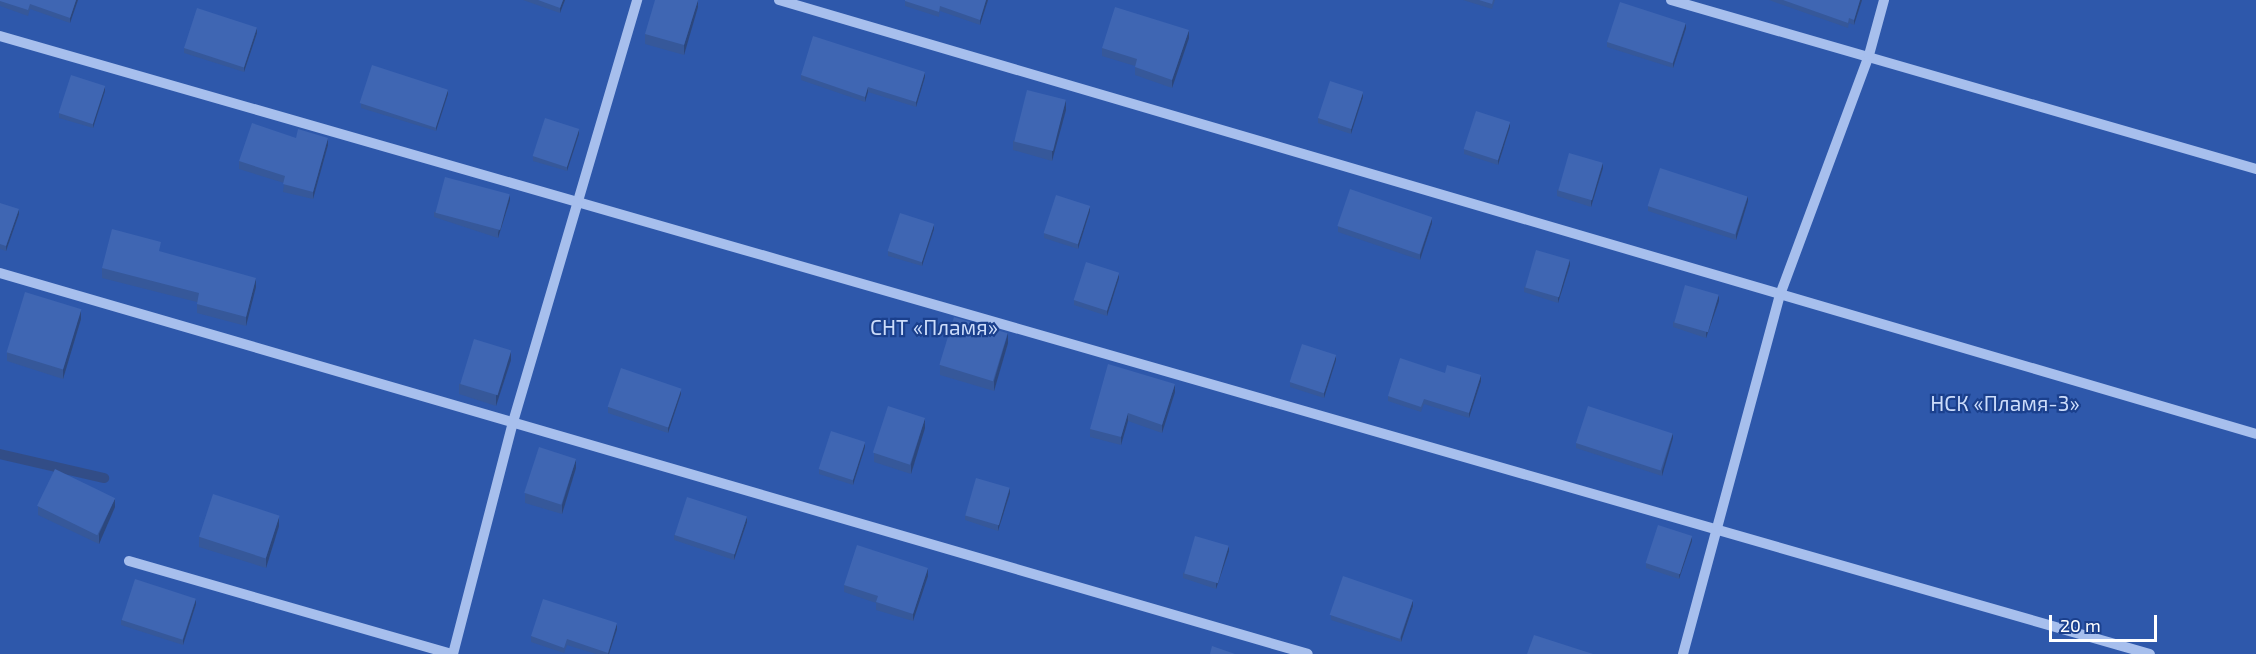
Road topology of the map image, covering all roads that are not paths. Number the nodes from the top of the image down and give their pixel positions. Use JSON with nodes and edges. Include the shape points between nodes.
{"nodes":[{"id":1,"x":637,"y":0,"type":"edge"},
{"id":2,"x":779,"y":0,"type":"edge"},
{"id":3,"x":1671,"y":0,"type":"edge"},
{"id":4,"x":1884,"y":0,"type":"edge"},
{"id":5,"x":0,"y":36,"type":"edge"},
{"id":6,"x":1869,"y":55,"type":"junction"},
{"id":7,"x":2256,"y":169,"type":"edge"},
{"id":8,"x":578,"y":201,"type":"junction"},
{"id":9,"x":0,"y":273,"type":"edge"},
{"id":10,"x":1781,"y":292,"type":"junction"},
{"id":11,"x":513,"y":422,"type":"junction"},
{"id":12,"x":2256,"y":434,"type":"edge"},
{"id":13,"x":1714,"y":528,"type":"junction"},
{"id":14,"x":129,"y":561,"type":"dead end"},
{"id":15,"x":452,"y":654,"type":"edge"},
{"id":16,"x":1308,"y":654,"type":"edge"},
{"id":17,"x":1683,"y":654,"type":"edge"},
{"id":18,"x":2150,"y":654,"type":"edge"}],
"edges":[{"from":1,"to":8,"type":"street"},
{"from":2,"to":10,"type":"street"},
{"from":3,"to":6,"type":"street"},
{"from":4,"to":6,"type":"street"},
{"from":5,"to":8,"type":"street"},
{"from":6,"to":7,"type":"street"},
{"from":6,"to":10,"type":"street"},
{"from":8,"to":11,"type":"street"},
{"from":8,"to":13,"type":"street"},
{"from":9,"to":11,"type":"street"},
{"from":10,"to":12,"type":"street"},
{"from":10,"to":13,"type":"street"},
{"from":11,"to":15,"type":"street"},
{"from":11,"to":16,"type":"street"},
{"from":13,"to":17,"type":"street"},
{"from":13,"to":18,"type":"street"},
{"from":14,"to":15,"type":"street"}]}
